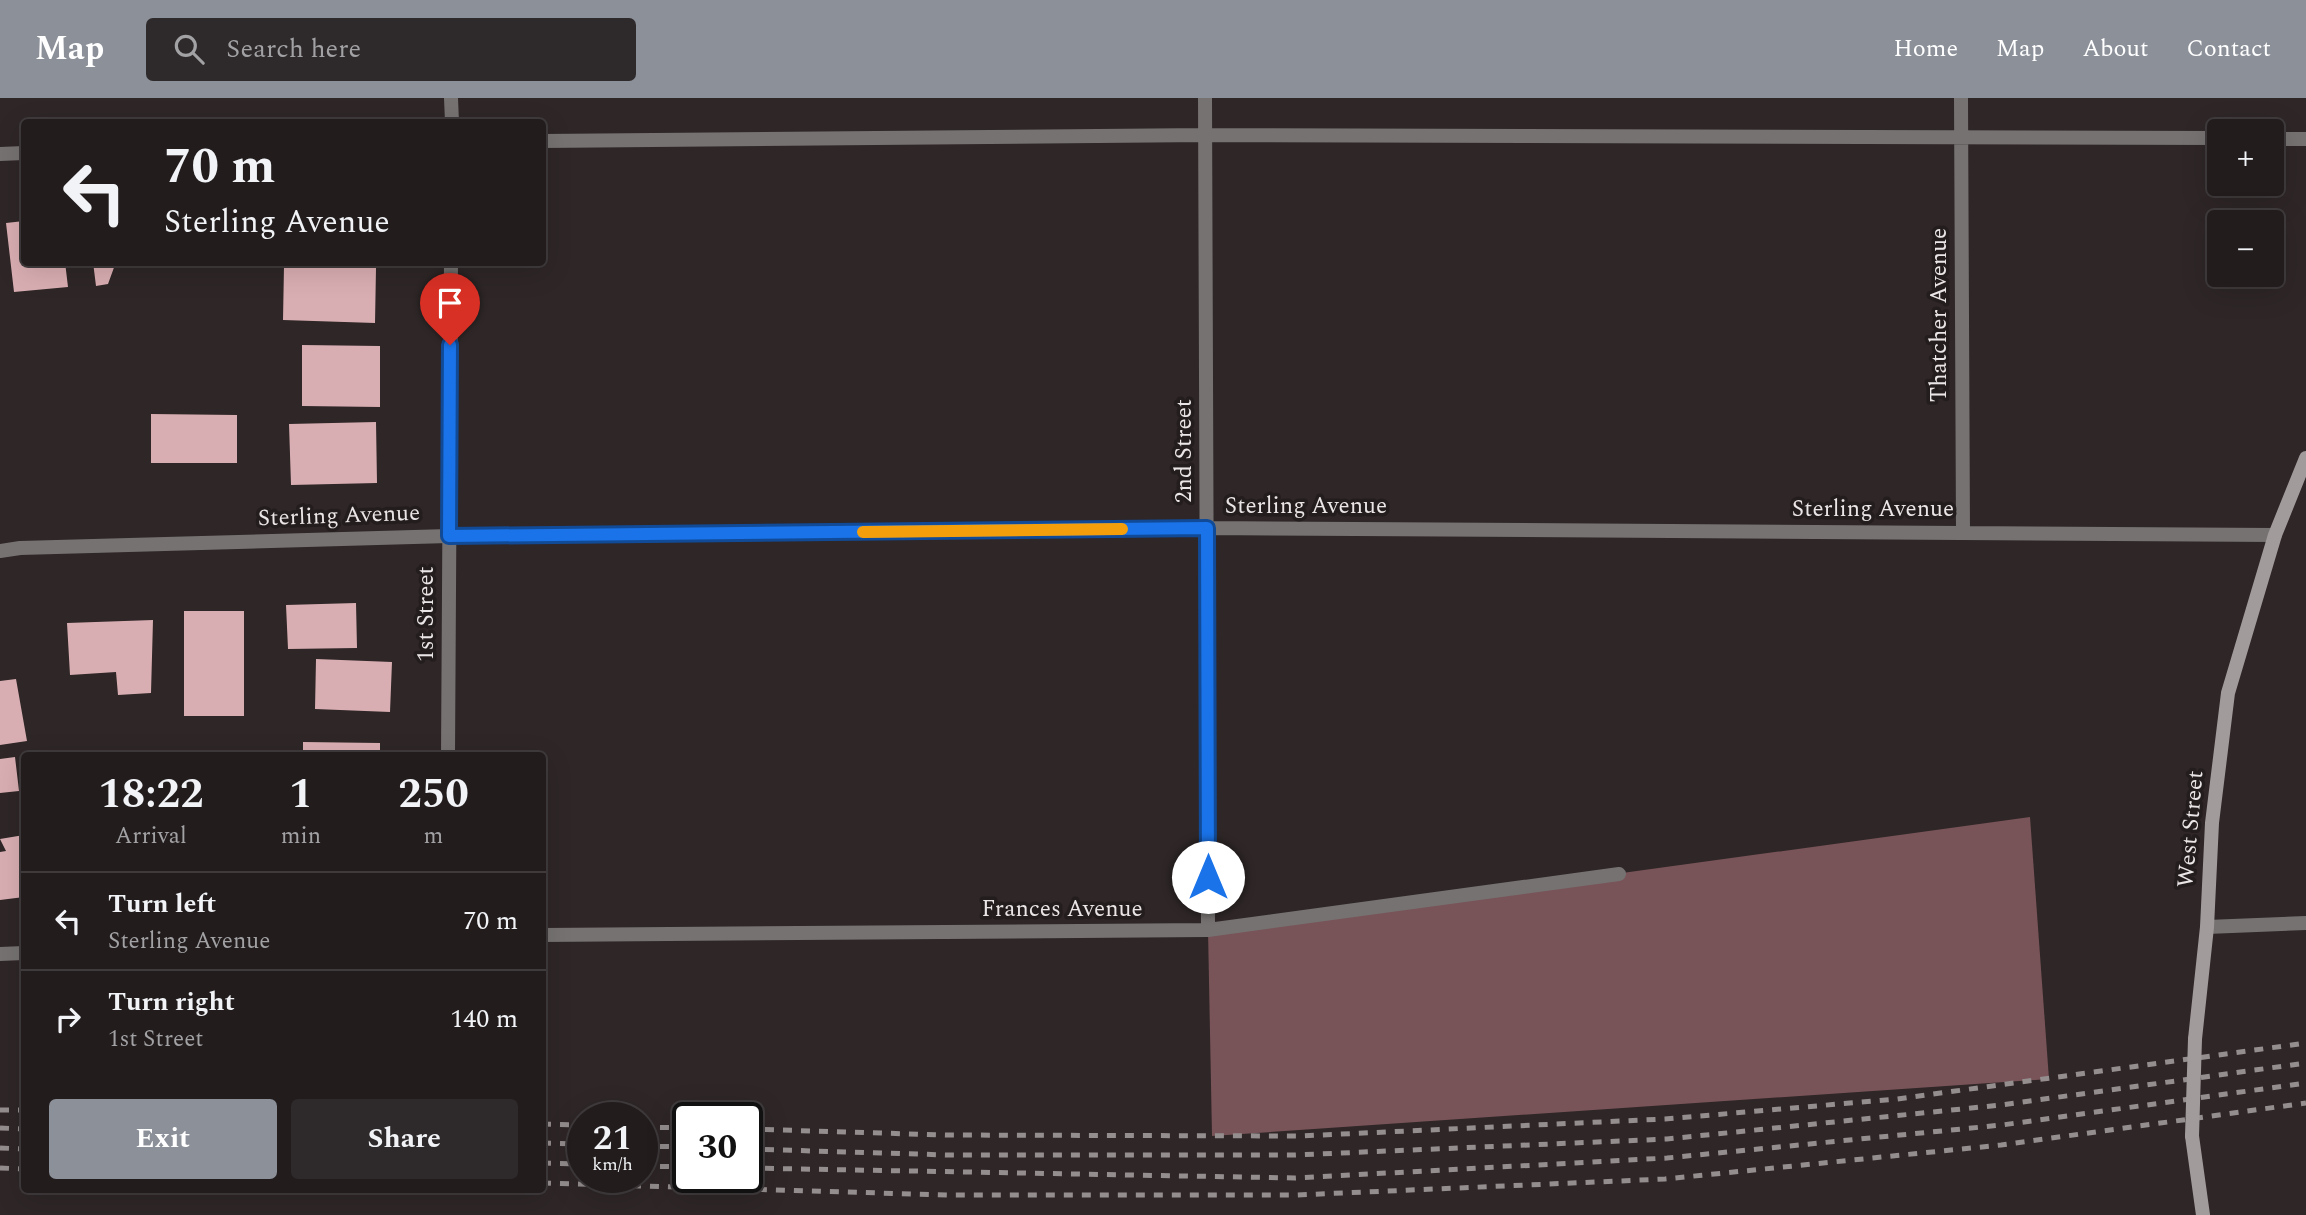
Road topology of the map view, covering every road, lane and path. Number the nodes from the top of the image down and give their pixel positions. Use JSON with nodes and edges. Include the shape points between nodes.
{"nodes":[{"id":1,"x":452,"y":98,"type":"edge"},
{"id":2,"x":1205,"y":98,"type":"edge"},
{"id":3,"x":1961,"y":98,"type":"edge"},
{"id":4,"x":452,"y":119,"type":"edge"},
{"id":5,"x":1206,"y":135,"type":"junction"},
{"id":6,"x":1962,"y":138,"type":"junction"},
{"id":7,"x":2207,"y":138,"type":"edge"},
{"id":8,"x":2284,"y":139,"type":"edge"},
{"id":9,"x":2306,"y":139,"type":"edge"},
{"id":10,"x":546,"y":141,"type":"edge"},
{"id":11,"x":21,"y":153,"type":"edge"},
{"id":12,"x":0,"y":154,"type":"edge"},
{"id":13,"x":451,"y":266,"type":"edge"},
{"id":14,"x":2306,"y":458,"type":"edge"},
{"id":15,"x":1207,"y":528,"type":"junction"},
{"id":16,"x":1963,"y":533,"type":"junction"},
{"id":17,"x":2275,"y":535,"type":"junction"},
{"id":18,"x":449,"y":536,"type":"junction"},
{"id":19,"x":0,"y":551,"type":"edge"},
{"id":20,"x":448,"y":752,"type":"edge"},
{"id":21,"x":1619,"y":874,"type":"dead end"},
{"id":22,"x":2306,"y":923,"type":"edge"},
{"id":23,"x":2207,"y":927,"type":"junction"},
{"id":24,"x":1208,"y":930,"type":"junction"},
{"id":25,"x":546,"y":935,"type":"edge"},
{"id":26,"x":21,"y":953,"type":"edge"},
{"id":27,"x":0,"y":954,"type":"edge"},
{"id":28,"x":2203,"y":1215,"type":"edge"}],
"edges":[{"from":1,"to":4,"type":"street"},
{"from":2,"to":5,"type":"street","name":"2nd Street"},
{"from":3,"to":6,"type":"street","name":"Thatcher Avenue"},
{"from":5,"to":6,"type":"street"},
{"from":5,"to":10,"type":"street"},
{"from":5,"to":15,"type":"street","name":"2nd Street"},
{"from":6,"to":7,"type":"street"},
{"from":6,"to":16,"type":"street","name":"Thatcher Avenue"},
{"from":8,"to":9,"type":"street"},
{"from":11,"to":12,"type":"street"},
{"from":13,"to":18,"type":"street","name":"1st Street"},
{"from":14,"to":17,"type":"street","name":"West Street"},
{"from":15,"to":16,"type":"street","name":"Sterling Avenue"},
{"from":15,"to":18,"type":"street","name":"Sterling Avenue"},
{"from":15,"to":24,"type":"street","name":"2nd Street"},
{"from":16,"to":17,"type":"street","name":"Sterling Avenue"},
{"from":17,"to":23,"type":"street","name":"West Street","via":[[2228,693],[2212,823]]},
{"from":18,"to":19,"type":"street","name":"Sterling Avenue"},
{"from":18,"to":20,"type":"street","name":"1st Street"},
{"from":21,"to":24,"type":"street","name":"Frances Avenue"},
{"from":22,"to":23,"type":"street"},
{"from":23,"to":28,"type":"street","name":"West Street","bridge":true,"via":[[2194,1039],[2192,1136]]},
{"from":24,"to":25,"type":"street","name":"Frances Avenue"},
{"from":26,"to":27,"type":"street"}]}
